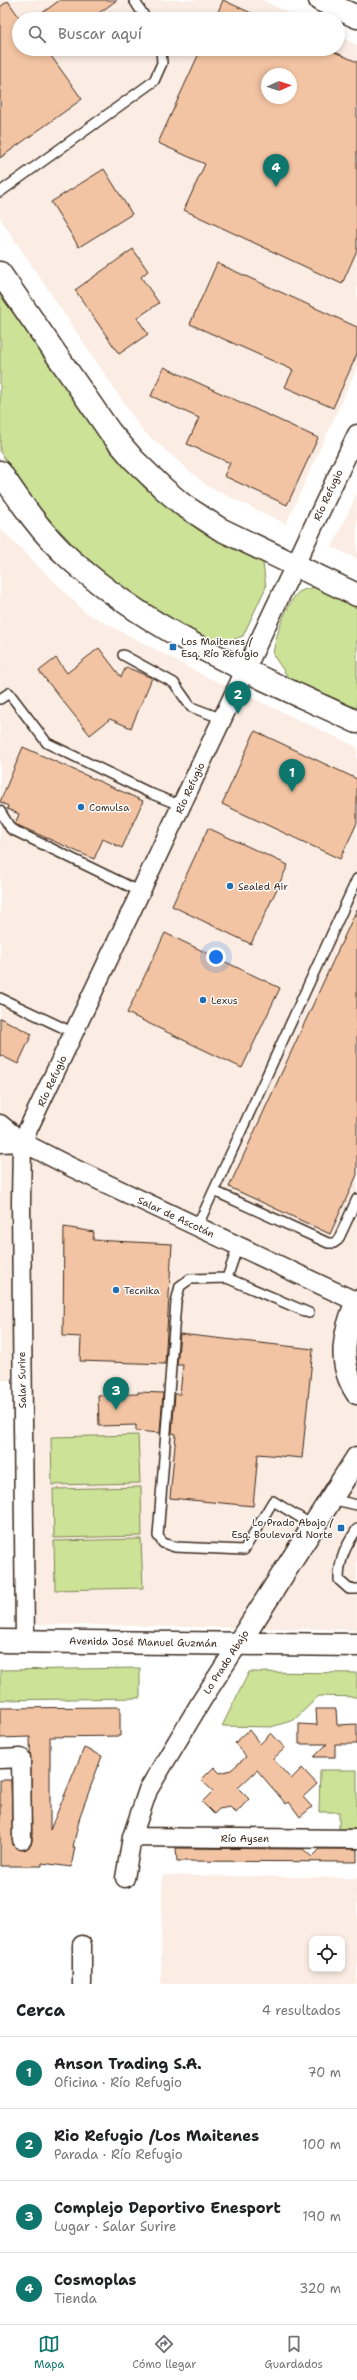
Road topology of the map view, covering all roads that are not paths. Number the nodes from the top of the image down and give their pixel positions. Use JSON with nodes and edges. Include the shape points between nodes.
{"nodes":[{"id":1,"x":134,"y":0,"type":"edge"},
{"id":2,"x":320,"y":0,"type":"edge"},
{"id":3,"x":142,"y":12,"type":"edge"},
{"id":4,"x":357,"y":17,"type":"edge"},
{"id":5,"x":161,"y":56,"type":"edge"},
{"id":6,"x":0,"y":192,"type":"edge"},
{"id":7,"x":0,"y":273,"type":"edge"},
{"id":8,"x":357,"y":434,"type":"edge"},
{"id":9,"x":0,"y":472,"type":"edge"},
{"id":10,"x":295,"y":565,"type":"junction"},
{"id":11,"x":357,"y":595,"type":"edge"},
{"id":12,"x":123,"y":655,"type":"dead end"},
{"id":13,"x":246,"y":670,"type":"junction"},
{"id":14,"x":0,"y":699,"type":"edge"},
{"id":15,"x":223,"y":719,"type":"junction"},
{"id":16,"x":357,"y":722,"type":"edge"},
{"id":17,"x":182,"y":806,"type":"junction"},
{"id":18,"x":0,"y":810,"type":"edge"},
{"id":19,"x":357,"y":879,"type":"edge"},
{"id":20,"x":141,"y":892,"type":"junction"},
{"id":21,"x":354,"y":894,"type":"edge"},
{"id":22,"x":0,"y":998,"type":"edge"},
{"id":23,"x":74,"y":1033,"type":"junction"},
{"id":24,"x":0,"y":1124,"type":"edge"},
{"id":25,"x":22,"y":1142,"type":"junction"},
{"id":26,"x":0,"y":1143,"type":"edge"},
{"id":27,"x":214,"y":1191,"type":"junction"},
{"id":28,"x":357,"y":1199,"type":"edge"},
{"id":29,"x":197,"y":1227,"type":"junction"},
{"id":30,"x":238,"y":1246,"type":"junction"},
{"id":31,"x":227,"y":1278,"type":"junction"},
{"id":32,"x":357,"y":1301,"type":"edge"},
{"id":33,"x":309,"y":1313,"type":"dead end"},
{"id":34,"x":357,"y":1393,"type":"edge"},
{"id":35,"x":357,"y":1458,"type":"edge"},
{"id":36,"x":331,"y":1499,"type":"junction"},
{"id":37,"x":357,"y":1505,"type":"edge"},
{"id":38,"x":314,"y":1526,"type":"junction"},
{"id":39,"x":357,"y":1529,"type":"edge"},
{"id":40,"x":357,"y":1590,"type":"edge"},
{"id":41,"x":0,"y":1641,"type":"edge"},
{"id":42,"x":25,"y":1641,"type":"junction"},
{"id":43,"x":239,"y":1643,"type":"junction"},
{"id":44,"x":357,"y":1645,"type":"edge"},
{"id":45,"x":0,"y":1759,"type":"edge"},
{"id":46,"x":132,"y":1837,"type":"junction"},
{"id":47,"x":357,"y":1839,"type":"edge"},
{"id":48,"x":22,"y":1840,"type":"dead end"},
{"id":49,"x":125,"y":1878,"type":"dead end"},
{"id":50,"x":82,"y":1945,"type":"dead end"},
{"id":51,"x":82,"y":1984,"type":"edge"}],
"edges":[{"from":1,"to":3,"type":"lane"},
{"from":2,"to":4,"type":"street"},
{"from":5,"to":6,"type":"lane","via":[[162,62],[154,81]]},
{"from":7,"to":10,"type":"street","via":[[110,432],[150,476],[199,516],[220,529]]},
{"from":8,"to":10,"type":"street","name":"Río Refugio"},
{"from":9,"to":13,"type":"street","via":[[34,520],[69,558],[95,581],[130,608],[172,634]]},
{"from":10,"to":11,"type":"street"},
{"from":10,"to":13,"type":"street","name":"Río Refugio"},
{"from":12,"to":15,"type":"lane","via":[[174,683],[191,707]]},
{"from":13,"to":15,"type":"street","name":"Río Refugio"},
{"from":13,"to":16,"type":"street"},
{"from":14,"to":17,"type":"lane","via":[[9,693],[47,743]]},
{"from":15,"to":17,"type":"street","name":"Río Refugio"},
{"from":17,"to":20,"type":"street","name":"Río Refugio"},
{"from":18,"to":20,"type":"lane","via":[[11,828]]},
{"from":19,"to":21,"type":"lane"},
{"from":20,"to":23,"type":"street","name":"Río Refugio"},
{"from":21,"to":27,"type":"lane"},
{"from":22,"to":23,"type":"lane"},
{"from":23,"to":25,"type":"street","name":"Río Refugio"},
{"from":24,"to":25,"type":"street","name":"Salar de Ascotán"},
{"from":25,"to":26,"type":"street"},
{"from":25,"to":29,"type":"street","name":"Salar de Ascotán"},
{"from":25,"to":42,"type":"street","name":"Salar Surire"},
{"from":27,"to":28,"type":"lane","via":[[328,1243],[338,1240]]},
{"from":27,"to":29,"type":"lane"},
{"from":29,"to":30,"type":"street","name":"Salar de Ascotán"},
{"from":30,"to":31,"type":"lane"},
{"from":30,"to":32,"type":"street","name":"Salar de Ascotán"},
{"from":31,"to":33,"type":"lane"},
{"from":31,"to":38,"type":"lane","via":[[190,1280],[180,1286],[176,1302],[158,1536],[163,1543],[174,1547],[244,1550],[273,1501]]},
{"from":32,"to":34,"type":"street","via":[[344,1342],[344,1360]]},
{"from":35,"to":36,"type":"street","name":"Lo Prado Abajo"},
{"from":36,"to":37,"type":"lane"},
{"from":36,"to":38,"type":"street","name":"Lo Prado Abajo"},
{"from":38,"to":43,"type":"street","name":"Lo Prado Abajo"},
{"from":39,"to":40,"type":"lane","via":[[343,1551],[339,1580],[349,1589]]},
{"from":41,"to":42,"type":"street","name":"Avenida José Manuel Guzmán"},
{"from":42,"to":43,"type":"street","name":"Avenida José Manuel Guzmán"},
{"from":43,"to":44,"type":"street","name":"Avenida José Manuel Guzmán"},
{"from":43,"to":46,"type":"street","name":"Lo Prado Abajo","via":[[161,1767],[139,1811]]},
{"from":45,"to":48,"type":"street","via":[[21,1758]]},
{"from":46,"to":47,"type":"street","name":"Río Aysen"},
{"from":46,"to":49,"type":"street","name":"Lo Prado Abajo"},
{"from":50,"to":51,"type":"street"}]}
